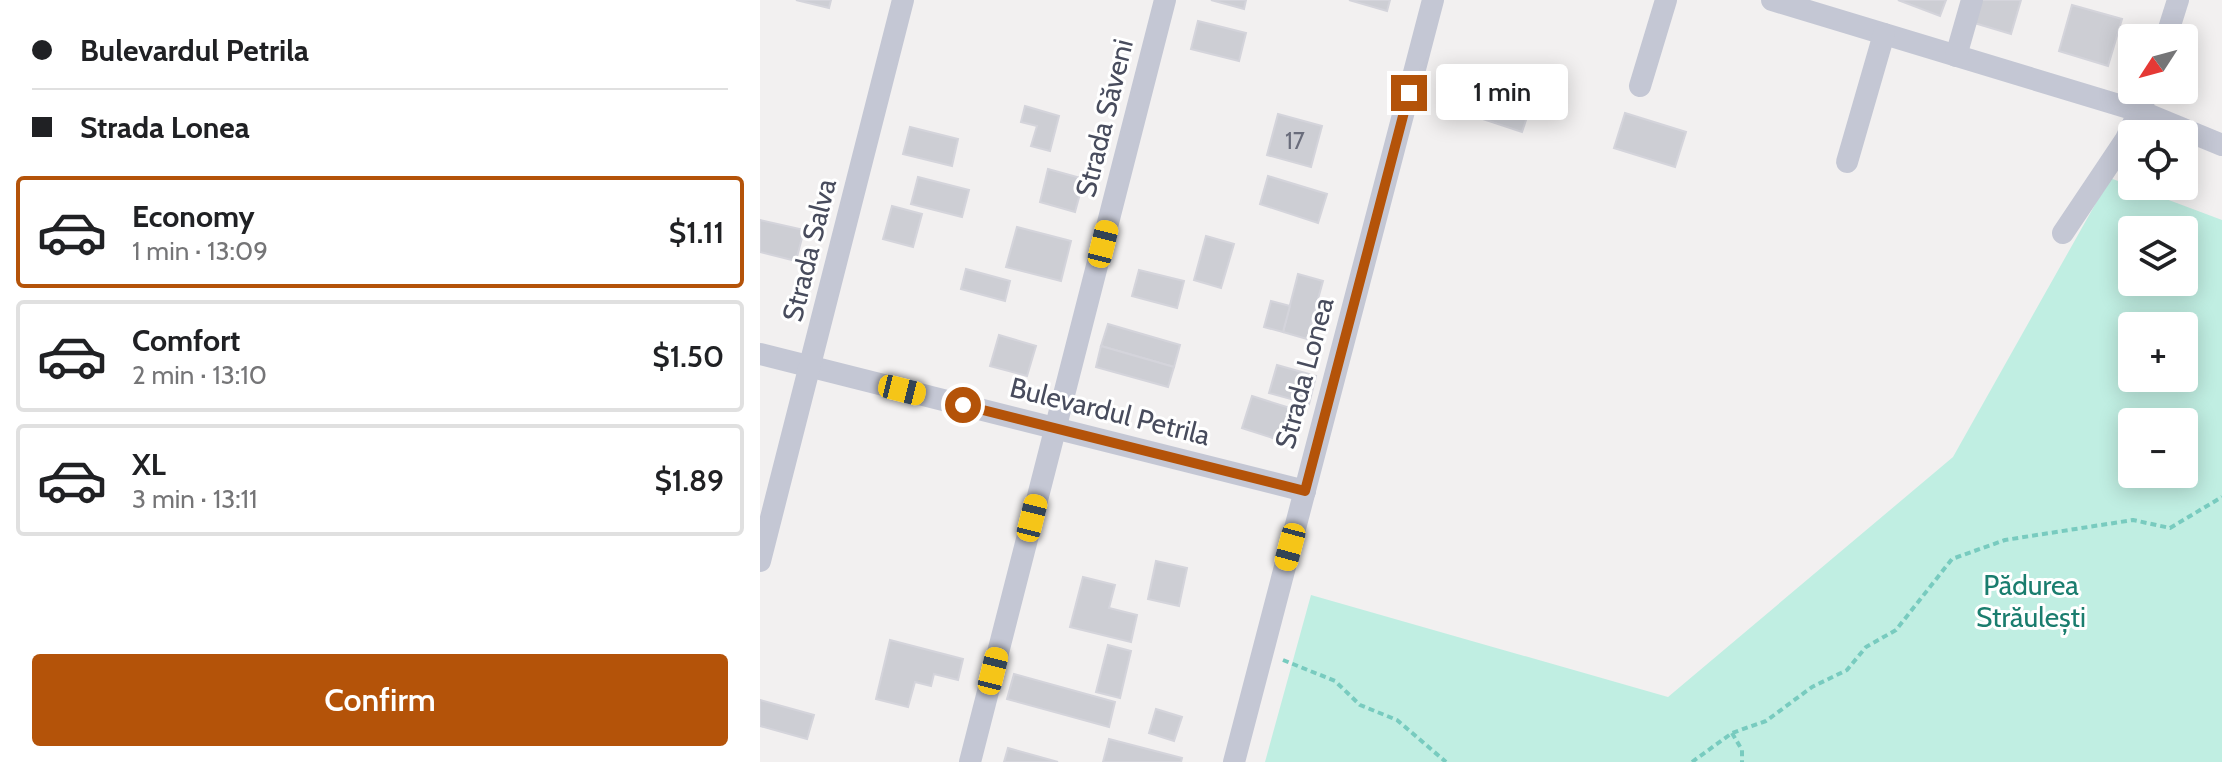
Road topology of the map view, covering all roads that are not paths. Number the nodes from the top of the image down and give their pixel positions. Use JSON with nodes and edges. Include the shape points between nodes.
{"nodes":[{"id":1,"x":903,"y":0,"type":"edge"},
{"id":2,"x":1165,"y":0,"type":"edge"},
{"id":3,"x":1433,"y":0,"type":"edge"},
{"id":4,"x":1666,"y":0,"type":"edge"},
{"id":5,"x":1772,"y":0,"type":"edge"},
{"id":6,"x":1972,"y":0,"type":"edge"},
{"id":7,"x":2178,"y":0,"type":"edge"},
{"id":8,"x":1818,"y":7,"type":"edge"},
{"id":9,"x":2170,"y":24,"type":"edge"},
{"id":10,"x":1884,"y":34,"type":"junction"},
{"id":11,"x":1956,"y":56,"type":"junction"},
{"id":12,"x":1640,"y":86,"type":"dead end"},
{"id":13,"x":2145,"y":104,"type":"edge"},
{"id":14,"x":2142,"y":112,"type":"junction"},
{"id":15,"x":2222,"y":145,"type":"edge"},
{"id":16,"x":1847,"y":162,"type":"dead end"},
{"id":17,"x":2063,"y":233,"type":"dead end"},
{"id":18,"x":760,"y":354,"type":"edge"},
{"id":19,"x":810,"y":366,"type":"junction"},
{"id":20,"x":1055,"y":428,"type":"junction"},
{"id":21,"x":1305,"y":491,"type":"junction"},
{"id":22,"x":760,"y":561,"type":"edge"},
{"id":23,"x":970,"y":762,"type":"edge"},
{"id":24,"x":1234,"y":762,"type":"edge"}],
"edges":[{"from":1,"to":19,"type":"street","name":"Strada Salva"},
{"from":2,"to":20,"type":"street","name":"Strada Săveni"},
{"from":3,"to":21,"type":"street","name":"Strada Lonea"},
{"from":4,"to":12,"type":"street"},
{"from":5,"to":8,"type":"street"},
{"from":6,"to":11,"type":"street"},
{"from":7,"to":9,"type":"street"},
{"from":8,"to":10,"type":"street"},
{"from":10,"to":11,"type":"street"},
{"from":10,"to":16,"type":"street"},
{"from":11,"to":14,"type":"street"},
{"from":13,"to":14,"type":"street"},
{"from":14,"to":15,"type":"street"},
{"from":14,"to":17,"type":"street"},
{"from":18,"to":19,"type":"street","name":"Bulevardul Petrila"},
{"from":19,"to":20,"type":"street","name":"Bulevardul Petrila"},
{"from":19,"to":22,"type":"street","name":"Strada Salva"},
{"from":20,"to":21,"type":"street","name":"Bulevardul Petrila"},
{"from":20,"to":23,"type":"street","name":"Strada Săveni"},
{"from":21,"to":24,"type":"street","name":"Strada Lonea"}]}
